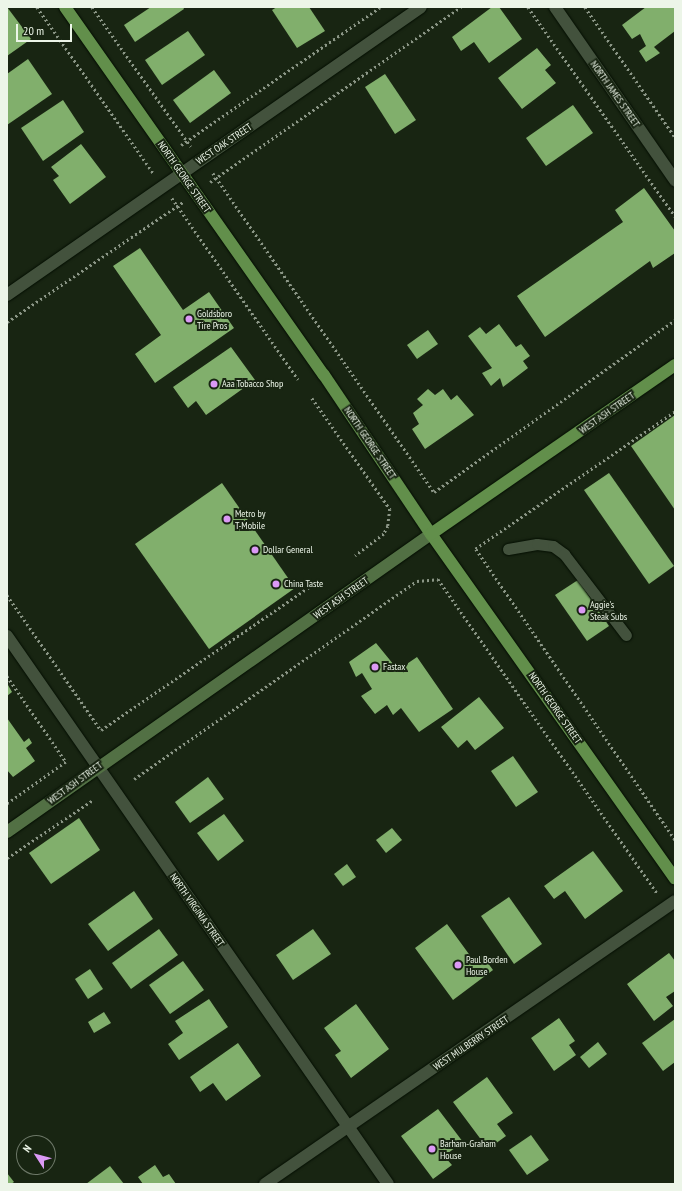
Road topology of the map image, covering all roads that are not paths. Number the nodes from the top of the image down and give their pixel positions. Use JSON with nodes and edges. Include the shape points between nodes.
{"nodes":[{"id":1,"x":65,"y":7,"type":"edge"},
{"id":2,"x":421,"y":7,"type":"edge"},
{"id":3,"x":555,"y":7,"type":"edge"},
{"id":4,"x":180,"y":173,"type":"junction"},
{"id":5,"x":675,"y":180,"type":"edge"},
{"id":6,"x":7,"y":295,"type":"edge"},
{"id":7,"x":675,"y":365,"type":"edge"},
{"id":8,"x":431,"y":534,"type":"junction"},
{"id":9,"x":508,"y":549,"type":"dead end"},
{"id":10,"x":626,"y":635,"type":"dead end"},
{"id":11,"x":7,"y":636,"type":"edge"},
{"id":12,"x":98,"y":767,"type":"junction"},
{"id":13,"x":7,"y":832,"type":"edge"},
{"id":14,"x":675,"y":878,"type":"edge"},
{"id":15,"x":675,"y":901,"type":"edge"},
{"id":16,"x":347,"y":1126,"type":"junction"},
{"id":17,"x":265,"y":1184,"type":"edge"},
{"id":18,"x":388,"y":1184,"type":"edge"}],
"edges":[{"from":1,"to":4,"type":"main road","name":"NORTH GEORGE STREET"},
{"from":2,"to":4,"type":"street","name":"WEST OAK STREET"},
{"from":3,"to":5,"type":"street","name":"NORTH JAMES STREET"},
{"from":4,"to":6,"type":"street","name":"WEST OAK STREET"},
{"from":4,"to":8,"type":"main road","name":"NORTH GEORGE STREET","via":[[324,375]]},
{"from":7,"to":8,"type":"main road","name":"WEST ASH STREET"},
{"from":8,"to":12,"type":"main road","name":"WEST ASH STREET"},
{"from":8,"to":14,"type":"main road","name":"NORTH GEORGE STREET"},
{"from":9,"to":10,"type":"lane","via":[[537,544],[553,546],[564,554]]},
{"from":11,"to":12,"type":"street","name":"NORTH VIRGINIA STREET"},
{"from":12,"to":13,"type":"main road","name":"WEST ASH STREET"},
{"from":12,"to":16,"type":"street","name":"NORTH VIRGINIA STREET"},
{"from":15,"to":16,"type":"street","name":"WEST MULBERRY STREET","via":[[511,1016]]},
{"from":16,"to":17,"type":"street","name":"WEST MULBERRY STREET"},
{"from":16,"to":18,"type":"street","name":"NORTH VIRGINIA STREET"}]}
